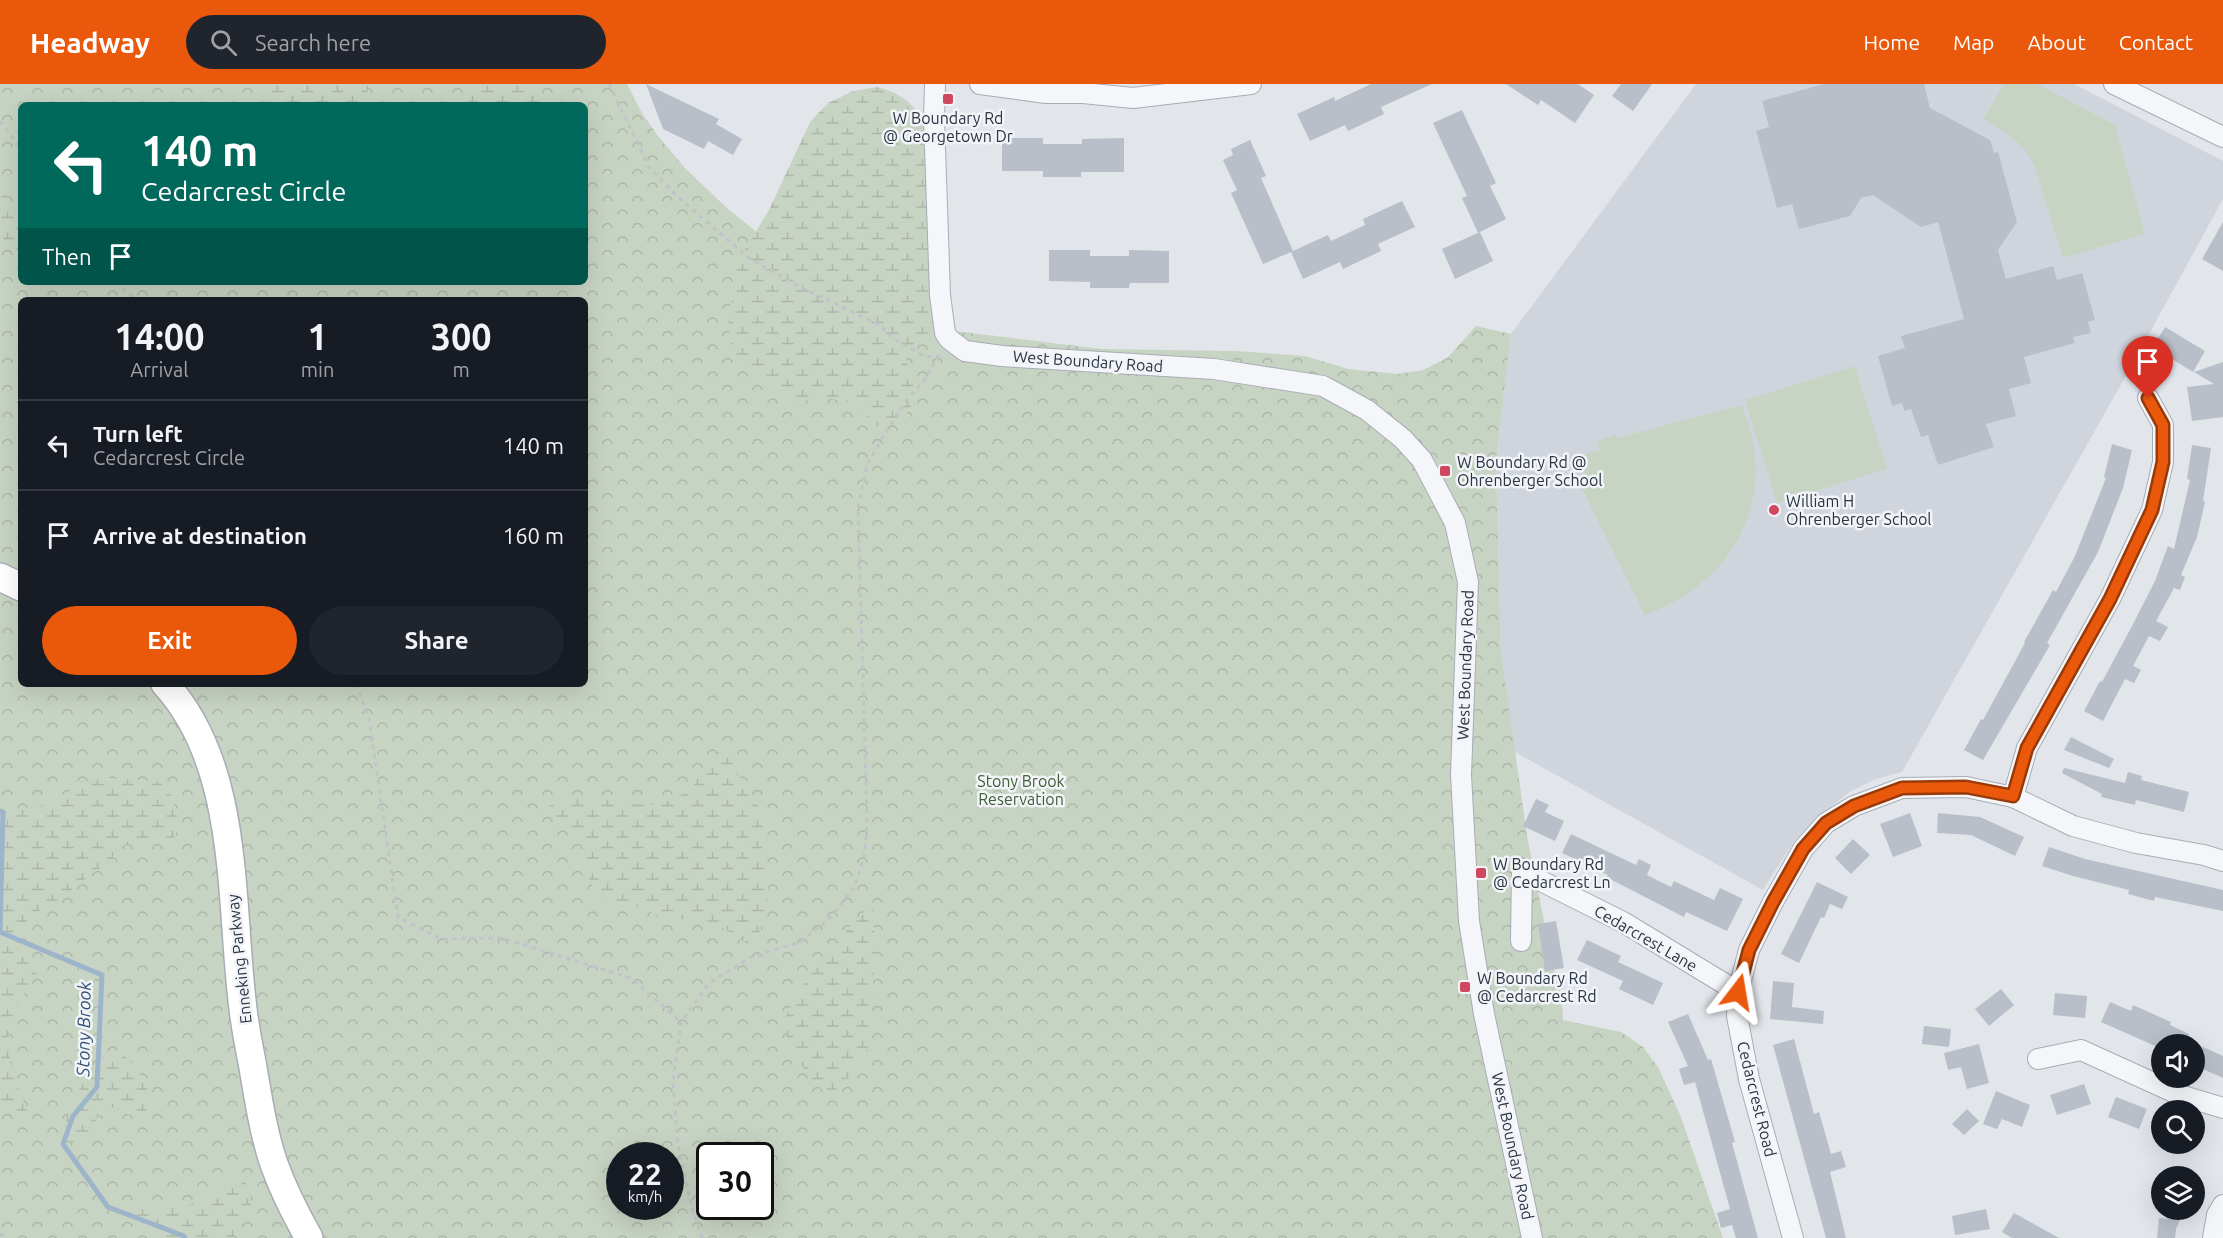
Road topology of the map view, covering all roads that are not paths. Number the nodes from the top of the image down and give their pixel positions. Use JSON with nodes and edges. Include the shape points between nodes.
{"nodes":[{"id":1,"x":935,"y":84,"type":"edge"},
{"id":2,"x":980,"y":84,"type":"edge"},
{"id":3,"x":1251,"y":84,"type":"edge"},
{"id":4,"x":2114,"y":84,"type":"edge"},
{"id":5,"x":2223,"y":137,"type":"edge"},
{"id":6,"x":2148,"y":398,"type":"dead end"},
{"id":7,"x":0,"y":577,"type":"edge"},
{"id":8,"x":18,"y":586,"type":"edge"},
{"id":9,"x":168,"y":687,"type":"edge"},
{"id":10,"x":2013,"y":796,"type":"junction"},
{"id":11,"x":2223,"y":861,"type":"edge"},
{"id":12,"x":1521,"y":941,"type":"dead end"},
{"id":13,"x":1738,"y":992,"type":"junction"},
{"id":14,"x":2038,"y":1059,"type":"dead end"},
{"id":15,"x":2223,"y":1108,"type":"edge"},
{"id":16,"x":2223,"y":1205,"type":"edge"},
{"id":17,"x":309,"y":1238,"type":"edge"},
{"id":18,"x":1533,"y":1238,"type":"edge"},
{"id":19,"x":1793,"y":1238,"type":"edge"},
{"id":20,"x":2213,"y":1238,"type":"edge"}],
"edges":[{"from":1,"to":18,"type":"street","name":"West Boundary Road","via":[[940,296],[949,339],[965,351],[1002,356],[1214,369],[1323,386],[1367,410],[1403,439],[1422,460],[1455,523],[1468,582],[1461,775],[1469,921],[1484,1014]]},
{"from":2,"to":3,"type":"street","via":[[1133,98]]},
{"from":4,"to":5,"type":"street"},
{"from":6,"to":10,"type":"street","via":[[2163,425],[2163,462],[2152,510],[2110,599],[2027,748]]},
{"from":7,"to":8,"type":"main road"},
{"from":9,"to":17,"type":"main road","name":"Enneking Parkway","via":[[200,736],[217,786],[230,866],[242,1001],[260,1108],[274,1164]]},
{"from":10,"to":11,"type":"street","name":"Cedarcrest Road","via":[[2073,826]]},
{"from":10,"to":13,"type":"street","name":"Cedarcrest Road","via":[[1966,787],[1902,788],[1854,806],[1826,823],[1803,849],[1773,902],[1749,950]]},
{"from":12,"to":13,"type":"street","name":"Cedarcrest Lane","via":[[1522,869],[1623,922]]},
{"from":13,"to":19,"type":"street","name":"Cedarcrest Road","via":[[1737,1016],[1749,1079]]},
{"from":14,"to":15,"type":"street","via":[[2081,1050],[2180,1095]]},
{"from":16,"to":20,"type":"street"}]}
